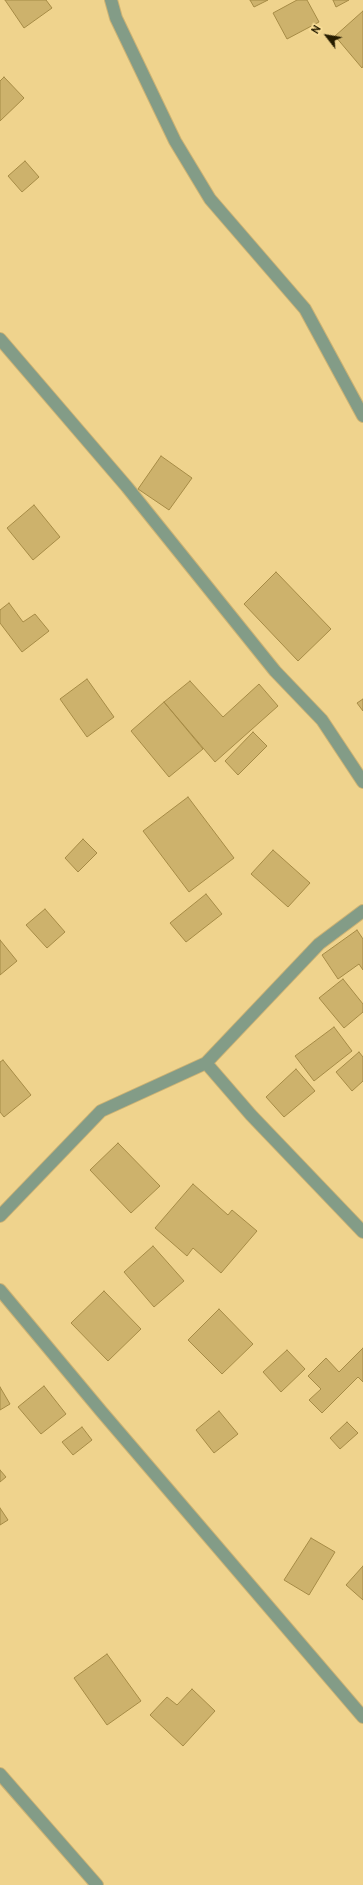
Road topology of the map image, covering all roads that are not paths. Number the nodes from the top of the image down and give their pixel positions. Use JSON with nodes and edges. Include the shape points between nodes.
{"nodes":[{"id":1,"x":111,"y":0,"type":"edge"},
{"id":2,"x":0,"y":339,"type":"edge"},
{"id":3,"x":363,"y":416,"type":"edge"},
{"id":4,"x":363,"y":782,"type":"edge"},
{"id":5,"x":363,"y":912,"type":"edge"},
{"id":6,"x":206,"y":1063,"type":"junction"},
{"id":7,"x":0,"y":1216,"type":"edge"},
{"id":8,"x":363,"y":1232,"type":"edge"},
{"id":9,"x":0,"y":1290,"type":"edge"},
{"id":10,"x":363,"y":1717,"type":"edge"},
{"id":11,"x":0,"y":1774,"type":"edge"},
{"id":12,"x":97,"y":1885,"type":"edge"}],
"edges":[{"from":1,"to":3,"type":"street","via":[[116,18],[175,141],[210,199],[305,309]]},
{"from":2,"to":4,"type":"street","via":[[127,487],[275,671],[322,720]]},
{"from":5,"to":6,"type":"street","via":[[319,944]]},
{"from":6,"to":7,"type":"street","via":[[101,1111]]},
{"from":6,"to":8,"type":"street","via":[[251,1115]]},
{"from":9,"to":10,"type":"street"},
{"from":11,"to":12,"type":"street"}]}
